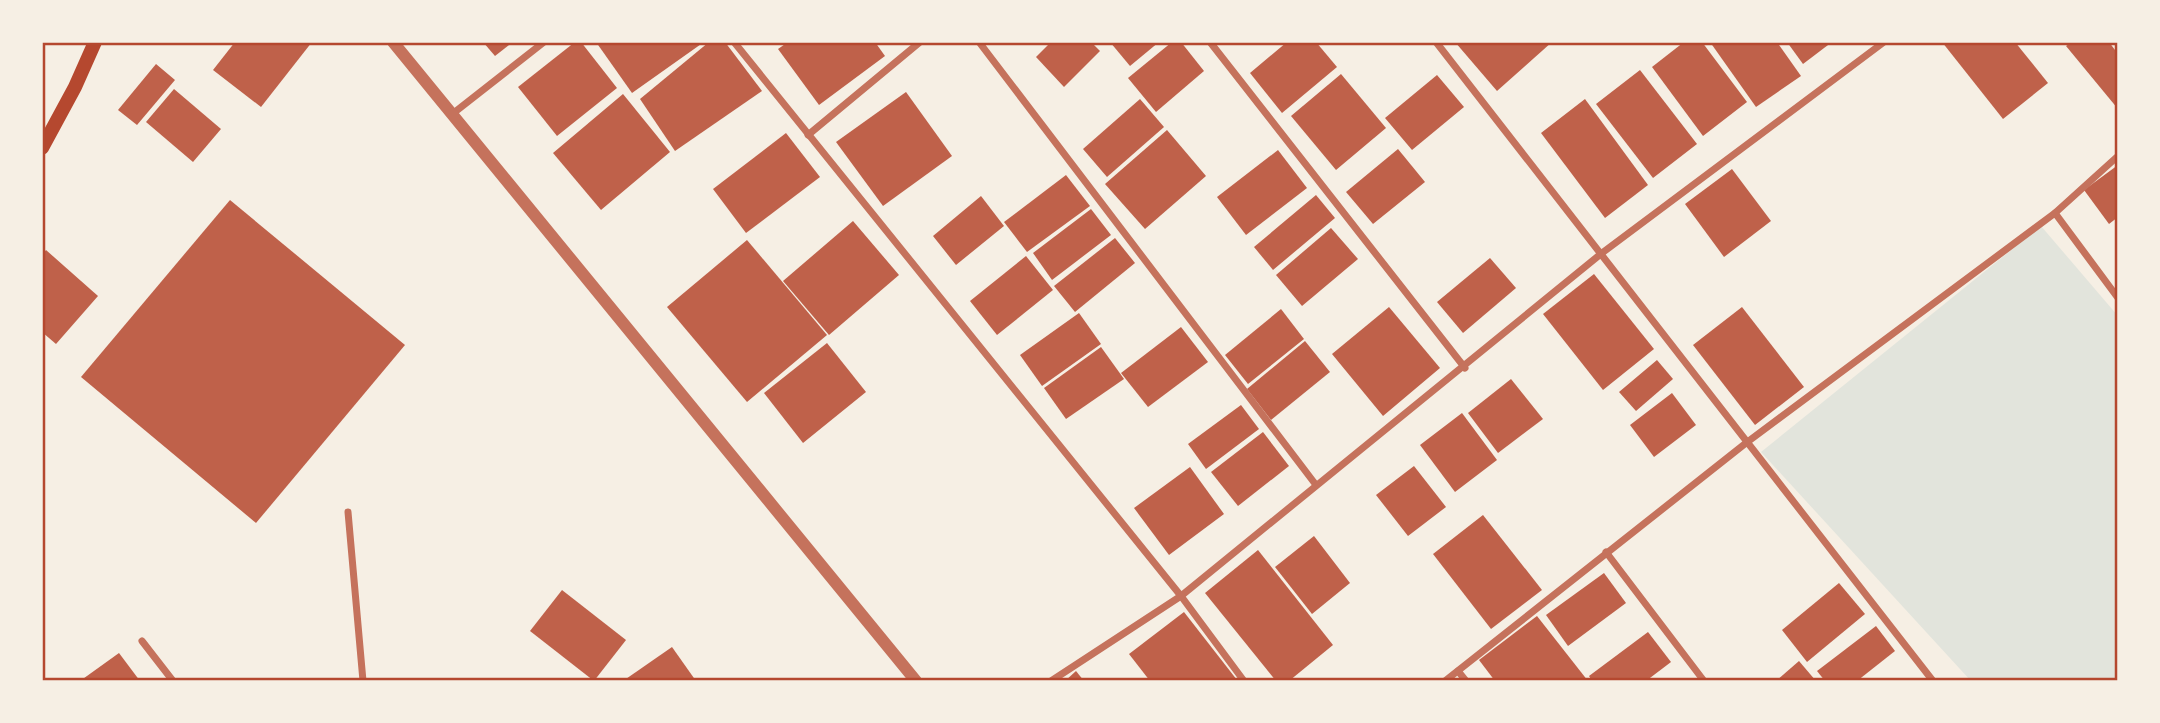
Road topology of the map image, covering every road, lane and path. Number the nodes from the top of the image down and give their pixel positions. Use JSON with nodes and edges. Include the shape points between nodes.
{"nodes":[{"id":1,"x":95,"y":42,"type":"edge"},
{"id":2,"x":393,"y":42,"type":"edge"},
{"id":3,"x":544,"y":42,"type":"edge"},
{"id":4,"x":734,"y":42,"type":"edge"},
{"id":5,"x":920,"y":42,"type":"edge"},
{"id":6,"x":979,"y":42,"type":"edge"},
{"id":7,"x":1210,"y":42,"type":"edge"},
{"id":8,"x":1436,"y":42,"type":"edge"},
{"id":9,"x":1884,"y":42,"type":"edge"},
{"id":10,"x":451,"y":115,"type":"junction"},
{"id":11,"x":808,"y":135,"type":"junction"},
{"id":12,"x":42,"y":148,"type":"edge"},
{"id":13,"x":2118,"y":156,"type":"edge"},
{"id":14,"x":2054,"y":213,"type":"junction"},
{"id":15,"x":1602,"y":253,"type":"junction"},
{"id":16,"x":2118,"y":298,"type":"edge"},
{"id":17,"x":1465,"y":368,"type":"junction"},
{"id":18,"x":1746,"y":443,"type":"junction"},
{"id":19,"x":1316,"y":485,"type":"junction"},
{"id":20,"x":348,"y":512,"type":"dead end"},
{"id":21,"x":1606,"y":552,"type":"junction"},
{"id":22,"x":1181,"y":596,"type":"junction"},
{"id":23,"x":142,"y":641,"type":"dead end"},
{"id":24,"x":1458,"y":670,"type":"junction"},
{"id":25,"x":173,"y":681,"type":"edge"},
{"id":26,"x":363,"y":681,"type":"edge"},
{"id":27,"x":916,"y":681,"type":"edge"},
{"id":28,"x":1051,"y":681,"type":"edge"},
{"id":29,"x":1244,"y":681,"type":"edge"},
{"id":30,"x":1445,"y":681,"type":"edge"},
{"id":31,"x":1466,"y":681,"type":"edge"},
{"id":32,"x":1704,"y":681,"type":"edge"},
{"id":33,"x":1933,"y":681,"type":"edge"}],
"edges":[{"from":1,"to":12,"type":"main road"},
{"from":2,"to":10,"type":"street"},
{"from":3,"to":10,"type":"street"},
{"from":4,"to":11,"type":"street"},
{"from":5,"to":11,"type":"street"},
{"from":6,"to":19,"type":"street"},
{"from":7,"to":17,"type":"street"},
{"from":8,"to":15,"type":"street"},
{"from":9,"to":15,"type":"street"},
{"from":10,"to":27,"type":"street"},
{"from":11,"to":22,"type":"street"},
{"from":13,"to":14,"type":"street"},
{"from":14,"to":16,"type":"street"},
{"from":14,"to":18,"type":"street"},
{"from":15,"to":17,"type":"street"},
{"from":15,"to":18,"type":"street"},
{"from":17,"to":19,"type":"street"},
{"from":18,"to":21,"type":"street"},
{"from":18,"to":33,"type":"street"},
{"from":19,"to":22,"type":"street"},
{"from":20,"to":26,"type":"street"},
{"from":21,"to":24,"type":"street"},
{"from":21,"to":32,"type":"street"},
{"from":22,"to":28,"type":"street"},
{"from":22,"to":29,"type":"street"},
{"from":23,"to":25,"type":"street"},
{"from":24,"to":30,"type":"street"},
{"from":24,"to":31,"type":"street"}]}
